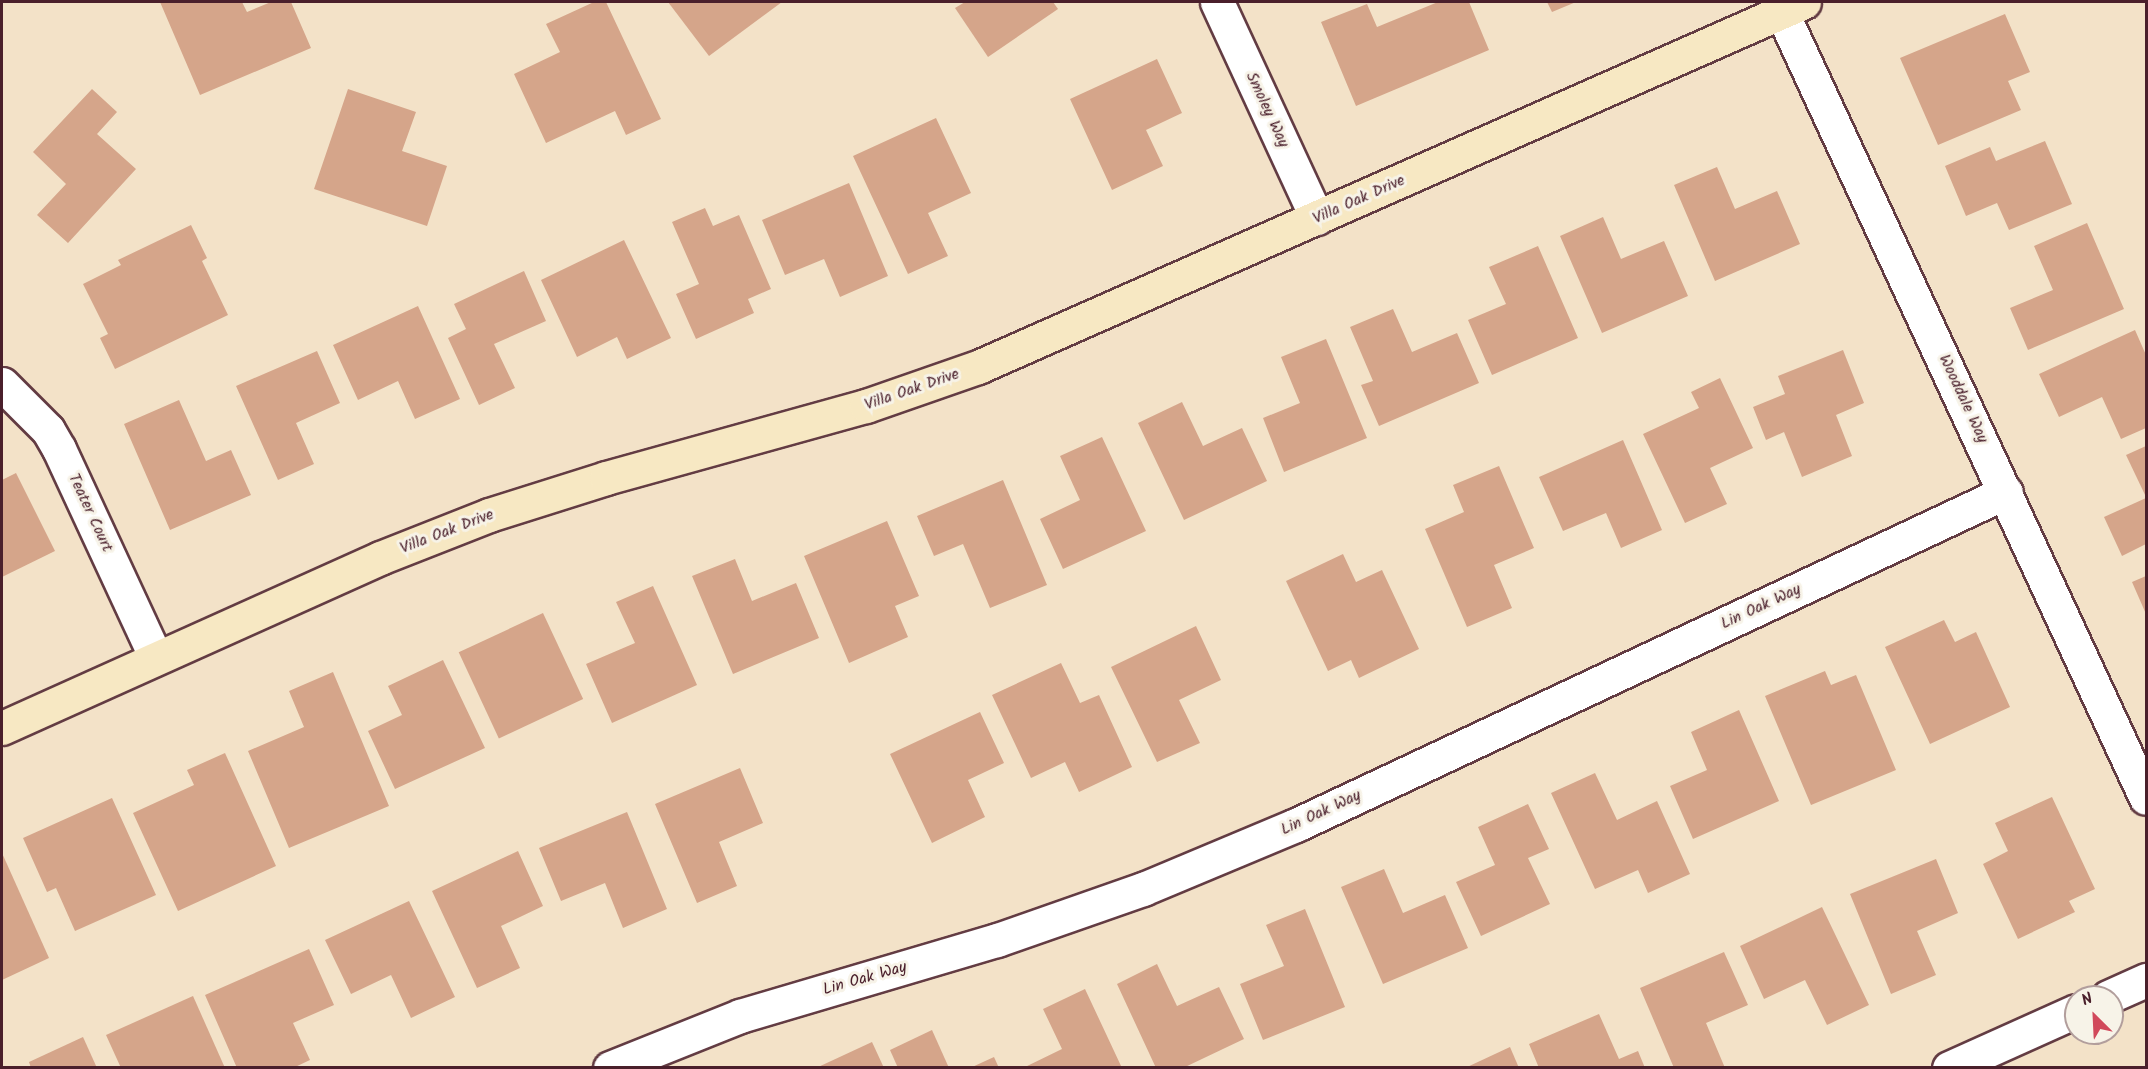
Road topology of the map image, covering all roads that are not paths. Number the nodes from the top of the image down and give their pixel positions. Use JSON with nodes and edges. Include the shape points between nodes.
{"nodes":[{"id":1,"x":1217,"y":2,"type":"edge"},
{"id":2,"x":1787,"y":5,"type":"edge"},
{"id":3,"x":1317,"y":218,"type":"junction"},
{"id":4,"x":2,"y":384,"type":"edge"},
{"id":5,"x":2006,"y":492,"type":"junction"},
{"id":6,"x":156,"y":658,"type":"junction"},
{"id":7,"x":2,"y":728,"type":"edge"},
{"id":8,"x":2146,"y":798,"type":"edge"},
{"id":9,"x":2146,"y":980,"type":"edge"},
{"id":10,"x":2124,"y":990,"type":"edge"},
{"id":11,"x":2064,"y":1016,"type":"edge"},
{"id":12,"x":610,"y":1068,"type":"edge"},
{"id":13,"x":1950,"y":1068,"type":"edge"}],
"edges":[{"from":1,"to":3,"type":"street","name":"Smoley Way"},
{"from":2,"to":3,"type":"street","name":"Villa Oak Drive"},
{"from":2,"to":5,"type":"street","name":"Wooddale Way"},
{"from":3,"to":6,"type":"street","name":"Villa Oak Drive","via":[[978,367],[866,406],[489,515],[381,558]]},
{"from":4,"to":6,"type":"street","name":"Teater Court","via":[[48,430],[72,472]]},
{"from":5,"to":8,"type":"street","name":"Wooddale Way"},
{"from":5,"to":12,"type":"street","name":"Lin Oak Way","via":[[1296,825],[1176,875],[997,940],[740,1016]]},
{"from":6,"to":7,"type":"street","name":"Villa Oak Drive"},
{"from":9,"to":10,"type":"street"},
{"from":11,"to":13,"type":"street"}]}
